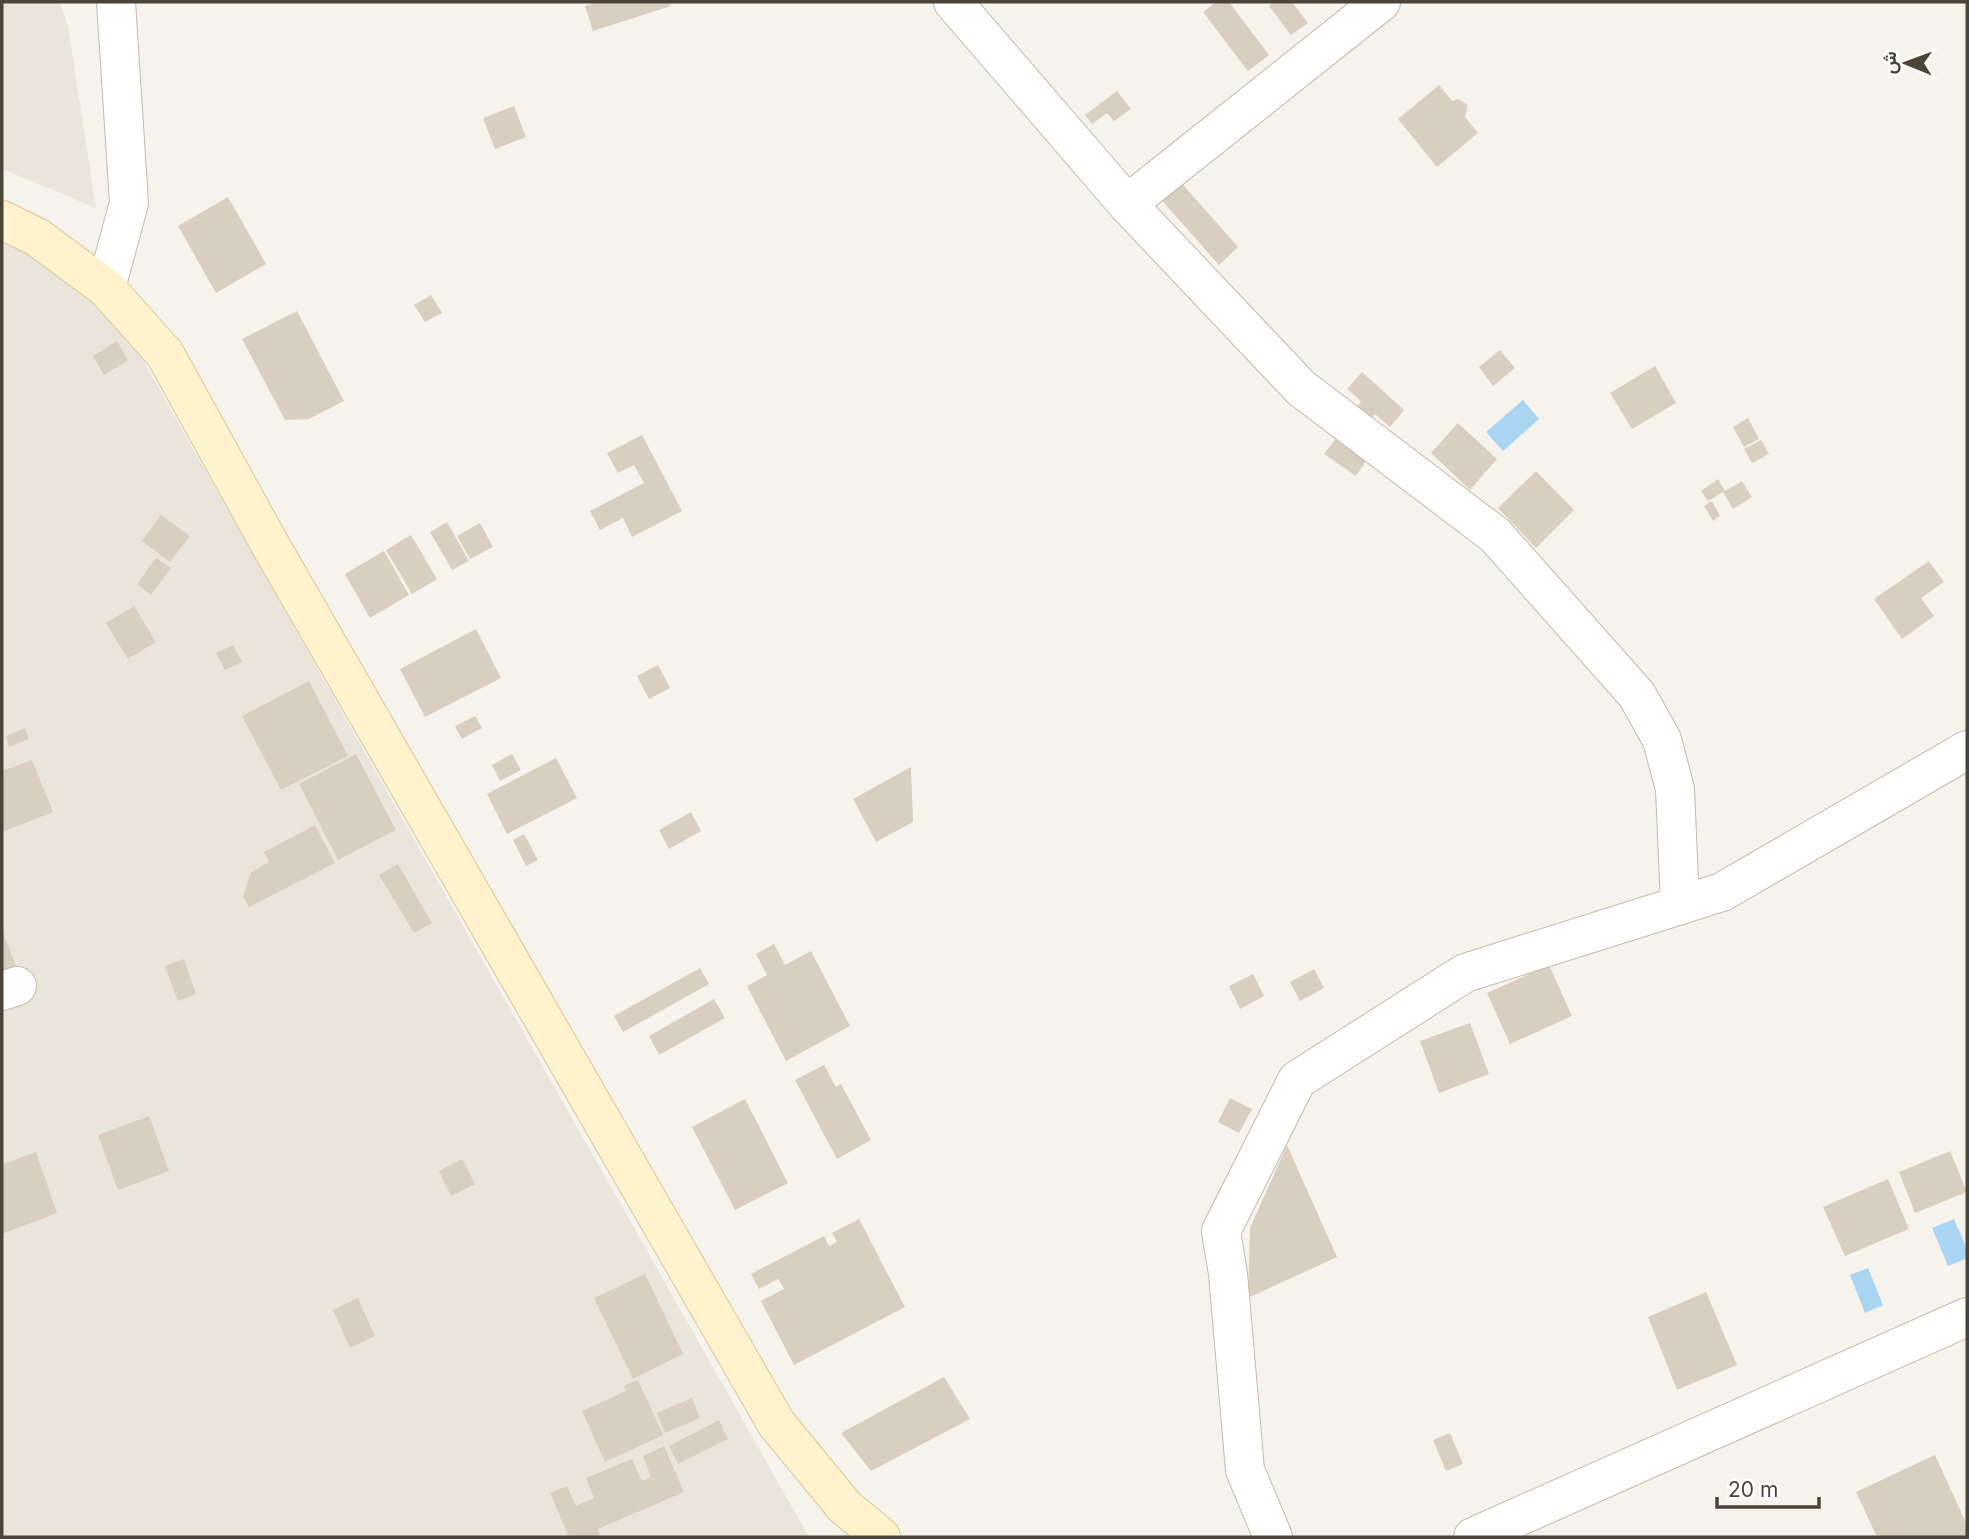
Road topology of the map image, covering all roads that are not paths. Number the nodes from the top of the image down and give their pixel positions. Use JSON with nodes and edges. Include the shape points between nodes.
{"nodes":[{"id":1,"x":116,"y":2,"type":"edge"},
{"id":2,"x":953,"y":2,"type":"edge"},
{"id":3,"x":1381,"y":2,"type":"edge"},
{"id":4,"x":1127,"y":204,"type":"junction"},
{"id":5,"x":2,"y":220,"type":"edge"},
{"id":6,"x":106,"y":288,"type":"junction"},
{"id":7,"x":1967,"y":750,"type":"edge"},
{"id":8,"x":1680,"y":905,"type":"junction"},
{"id":9,"x":1967,"y":1317,"type":"edge"},
{"id":10,"x":881,"y":1537,"type":"edge"},
{"id":11,"x":1273,"y":1537,"type":"edge"},
{"id":12,"x":1474,"y":1537,"type":"edge"}],
"edges":[{"from":1,"to":6,"type":"street","via":[[129,202]]},
{"from":2,"to":4,"type":"street"},
{"from":3,"to":4,"type":"street"},
{"from":4,"to":8,"type":"street","via":[[1301,387],[1495,535],[1637,695],[1662,740],[1675,789]]},
{"from":5,"to":6,"type":"main road","via":[[37,237]]},
{"from":6,"to":10,"type":"main road","via":[[164,354],[776,1423],[844,1506]]},
{"from":7,"to":8,"type":"street","via":[[1722,892]]},
{"from":8,"to":11,"type":"street","via":[[1465,973],[1297,1080],[1221,1231],[1245,1470]]},
{"from":9,"to":12,"type":"street"}]}
